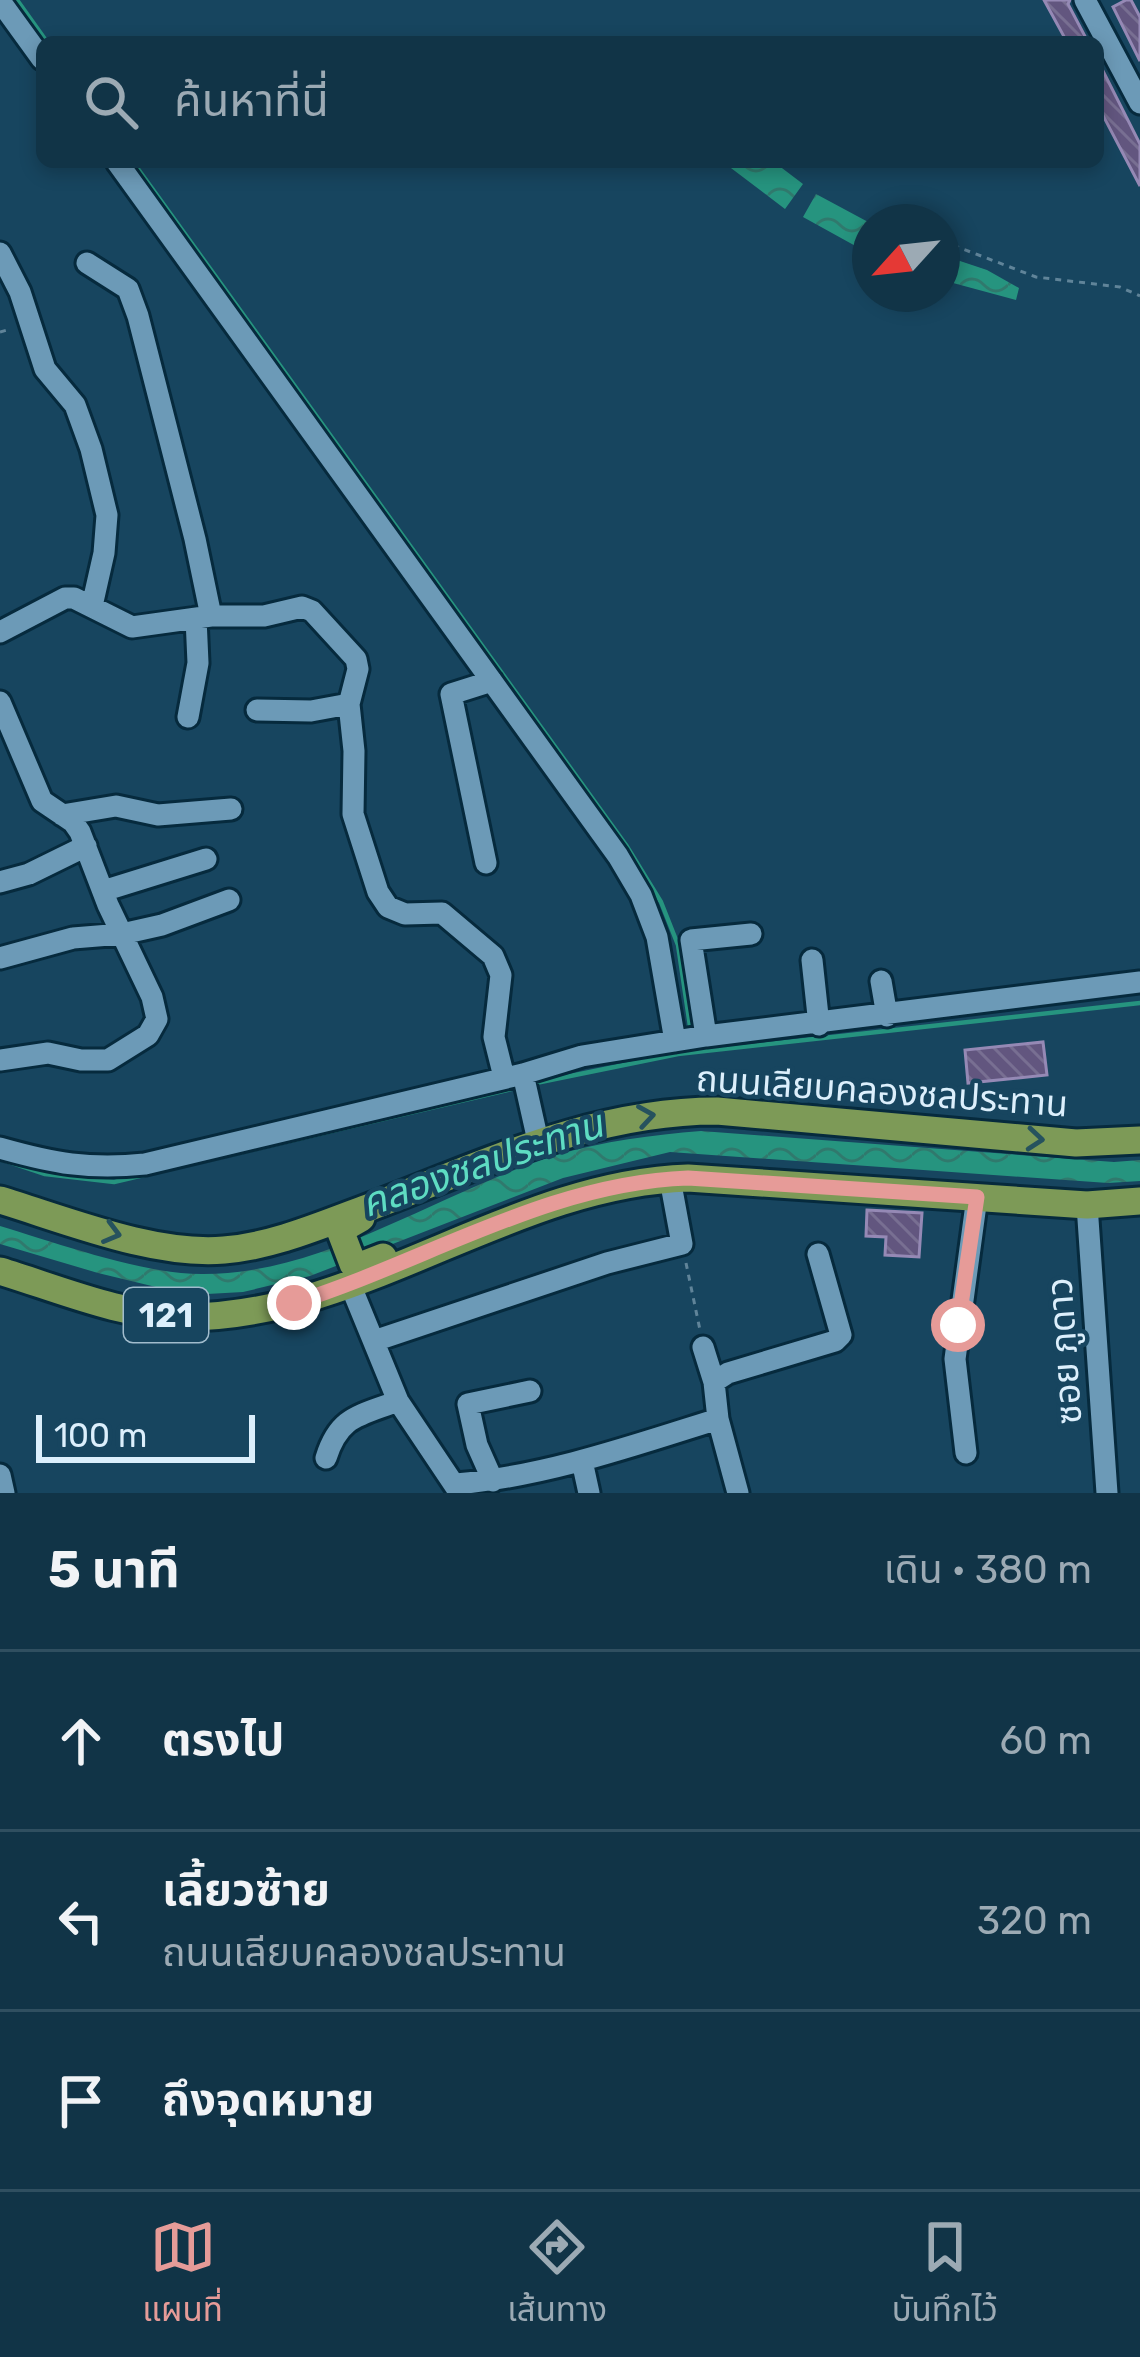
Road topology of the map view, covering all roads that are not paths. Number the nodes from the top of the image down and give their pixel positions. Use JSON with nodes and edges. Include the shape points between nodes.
{"nodes":[{"id":1,"x":1085,"y":0,"type":"edge"},
{"id":2,"x":0,"y":1,"type":"edge"},
{"id":3,"x":36,"y":51,"type":"edge"},
{"id":4,"x":1140,"y":104,"type":"edge"},
{"id":5,"x":121,"y":168,"type":"edge"},
{"id":6,"x":3,"y":258,"type":"edge"},
{"id":7,"x":87,"y":263,"type":"dead end"},
{"id":8,"x":92,"y":606,"type":"junction"},
{"id":9,"x":203,"y":617,"type":"junction"},
{"id":10,"x":0,"y":632,"type":"edge"},
{"id":11,"x":492,"y":681,"type":"junction"},
{"id":12,"x":0,"y":703,"type":"edge"},
{"id":13,"x":350,"y":704,"type":"junction"},
{"id":14,"x":257,"y":710,"type":"dead end"},
{"id":15,"x":188,"y":717,"type":"dead end"},
{"id":16,"x":11,"y":752,"type":"edge"},
{"id":17,"x":231,"y":809,"type":"dead end"},
{"id":18,"x":62,"y":815,"type":"junction"},
{"id":19,"x":86,"y":846,"type":"junction"},
{"id":20,"x":206,"y":859,"type":"dead end"},
{"id":21,"x":486,"y":863,"type":"dead end"},
{"id":22,"x":0,"y":882,"type":"edge"},
{"id":23,"x":104,"y":891,"type":"junction"},
{"id":24,"x":229,"y":900,"type":"dead end"},
{"id":25,"x":122,"y":934,"type":"junction"},
{"id":26,"x":751,"y":934,"type":"dead end"},
{"id":27,"x":0,"y":958,"type":"edge"},
{"id":28,"x":812,"y":960,"type":"dead end"},
{"id":29,"x":880,"y":981,"type":"dead end"},
{"id":30,"x":1140,"y":982,"type":"edge"},
{"id":31,"x":887,"y":1016,"type":"junction"},
{"id":32,"x":819,"y":1025,"type":"junction"},
{"id":33,"x":692,"y":1038,"type":"junction"},
{"id":34,"x":0,"y":1060,"type":"edge"},
{"id":35,"x":517,"y":1078,"type":"junction"},
{"id":36,"x":535,"y":1128,"type":"junction"},
{"id":37,"x":1140,"y":1140,"type":"edge"},
{"id":38,"x":0,"y":1148,"type":"edge"},
{"id":39,"x":464,"y":1172,"type":"junction"},
{"id":40,"x":670,"y":1179,"type":"junction"},
{"id":41,"x":977,"y":1197,"type":"junction"},
{"id":42,"x":0,"y":1199,"type":"edge"},
{"id":43,"x":1140,"y":1201,"type":"edge"},
{"id":44,"x":1088,"y":1204,"type":"junction"},
{"id":45,"x":334,"y":1235,"type":"junction"},
{"id":46,"x":224,"y":1250,"type":"junction"},
{"id":47,"x":818,"y":1254,"type":"dead end"},
{"id":48,"x":0,"y":1271,"type":"edge"},
{"id":49,"x":349,"y":1272,"type":"junction"},
{"id":50,"x":374,"y":1341,"type":"junction"},
{"id":51,"x":703,"y":1347,"type":"road end"},
{"id":52,"x":714,"y":1382,"type":"junction"},
{"id":53,"x":530,"y":1391,"type":"dead end"},
{"id":54,"x":398,"y":1401,"type":"junction"},
{"id":55,"x":718,"y":1419,"type":"junction"},
{"id":56,"x":966,"y":1453,"type":"dead end"},
{"id":57,"x":326,"y":1458,"type":"dead end"},
{"id":58,"x":582,"y":1461,"type":"junction"},
{"id":59,"x":0,"y":1475,"type":"edge"},
{"id":60,"x":493,"y":1481,"type":"junction"},
{"id":61,"x":460,"y":1491,"type":"edge"},
{"id":62,"x":4,"y":1493,"type":"edge"},
{"id":63,"x":589,"y":1493,"type":"edge"},
{"id":64,"x":738,"y":1493,"type":"edge"},
{"id":65,"x":1107,"y":1493,"type":"edge"}],
"edges":[{"from":1,"to":4,"type":"street"},
{"from":2,"to":3,"type":"street"},
{"from":5,"to":11,"type":"street"},
{"from":6,"to":8,"type":"street","via":[[45,369],[75,405],[91,449],[107,515]]},
{"from":7,"to":9,"type":"street","via":[[128,289],[133,302]]},
{"from":8,"to":9,"type":"street","via":[[132,627]]},
{"from":8,"to":10,"type":"street","via":[[64,598]]},
{"from":9,"to":13,"type":"street","via":[[312,610],[356,659]]},
{"from":9,"to":15,"type":"street"},
{"from":11,"to":21,"type":"street","via":[[451,694]]},
{"from":11,"to":33,"type":"street","via":[[641,895]]},
{"from":12,"to":16,"type":"street"},
{"from":13,"to":14,"type":"street"},
{"from":13,"to":35,"type":"street","via":[[353,814],[378,892],[405,914],[442,913],[493,956],[501,975],[494,1037]]},
{"from":16,"to":18,"type":"street","via":[[42,801]]},
{"from":17,"to":18,"type":"street","via":[[158,815],[116,806]]},
{"from":18,"to":19,"type":"street"},
{"from":19,"to":22,"type":"street"},
{"from":19,"to":23,"type":"street"},
{"from":20,"to":23,"type":"street"},
{"from":23,"to":25,"type":"street"},
{"from":24,"to":25,"type":"street"},
{"from":25,"to":27,"type":"street"},
{"from":25,"to":34,"type":"street","via":[[152,997],[157,1019],[148,1035],[108,1060],[49,1053]]},
{"from":26,"to":33,"type":"street","via":[[691,940]]},
{"from":28,"to":32,"type":"street"},
{"from":29,"to":31,"type":"street"},
{"from":30,"to":31,"type":"street"},
{"from":31,"to":32,"type":"street"},
{"from":32,"to":33,"type":"street"},
{"from":33,"to":35,"type":"street","via":[[582,1056]]},
{"from":35,"to":36,"type":"street"},
{"from":35,"to":38,"type":"street","via":[[145,1164],[64,1166]]},
{"from":36,"to":37,"type":"main road","name":"ถนนเลียบคลองชลประทาน","number":"121","one_way":true,"via":[[717,1111],[1076,1143]]},
{"from":36,"to":39,"type":"main road","name":"ถนนเลียบคลองชลประทาน","number":"121"},
{"from":39,"to":45,"type":"main road"},
{"from":39,"to":46,"type":"main road","name":"ถนนเลียบคลองชลประทาน","number":"121","via":[[312,1229]]},
{"from":40,"to":41,"type":"main road","number":"121"},
{"from":40,"to":49,"type":"main road","number":"121","via":[[561,1199]]},
{"from":40,"to":50,"type":"street","via":[[682,1244]]},
{"from":41,"to":44,"type":"main road","number":"121"},
{"from":41,"to":56,"type":"street","via":[[955,1359]]},
{"from":42,"to":46,"type":"main road","name":"ถนนเลียบคลองชลประทาน","number":"121","one_way":true,"via":[[127,1237]]},
{"from":43,"to":44,"type":"main road","number":"121"},
{"from":44,"to":65,"type":"street","name":"ซอย ภูดาว"},
{"from":45,"to":46,"type":"main road","via":[[253,1256]]},
{"from":45,"to":49,"type":"main road"},
{"from":47,"to":52,"type":"street","via":[[842,1335]]},
{"from":48,"to":49,"type":"main road","number":"121","via":[[182,1317],[294,1303]]},
{"from":49,"to":50,"type":"street"},
{"from":50,"to":54,"type":"street"},
{"from":51,"to":52,"type":"street"},
{"from":52,"to":55,"type":"street"},
{"from":53,"to":60,"type":"street","via":[[468,1404]]},
{"from":54,"to":57,"type":"street","via":[[334,1432]]},
{"from":54,"to":61,"type":"street"},
{"from":55,"to":58,"type":"street"},
{"from":55,"to":64,"type":"street"},
{"from":58,"to":60,"type":"street"},
{"from":58,"to":63,"type":"street"},
{"from":59,"to":62,"type":"street"},
{"from":60,"to":61,"type":"street"}]}
